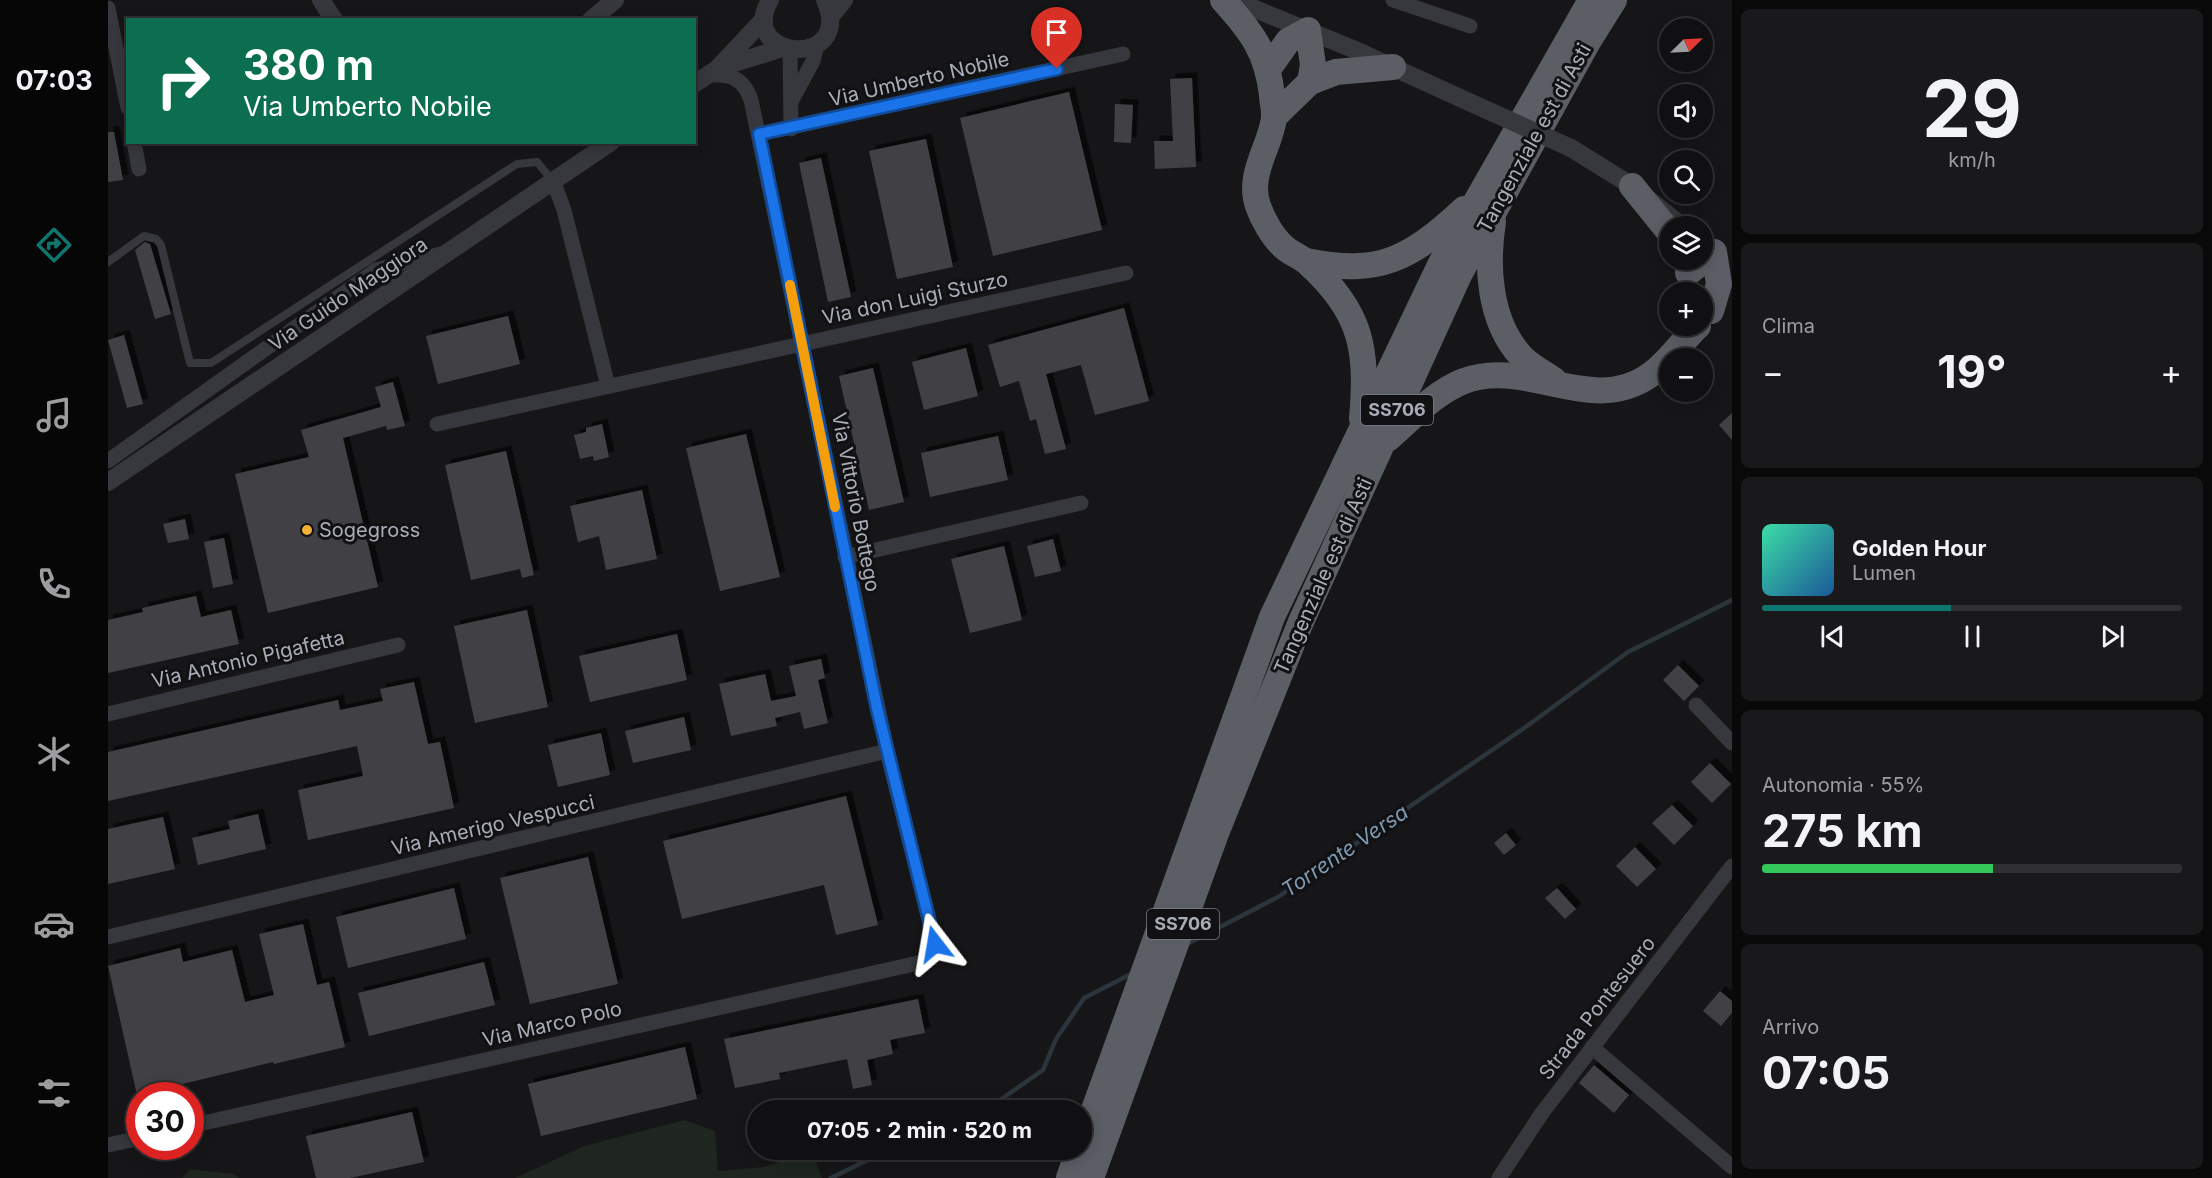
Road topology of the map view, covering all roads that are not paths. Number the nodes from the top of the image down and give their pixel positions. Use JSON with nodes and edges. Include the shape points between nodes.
{"nodes":[{"id":1,"x":321,"y":0,"type":"edge"},
{"id":2,"x":615,"y":0,"type":"edge"},
{"id":3,"x":844,"y":0,"type":"edge"},
{"id":4,"x":1223,"y":0,"type":"edge"},
{"id":5,"x":1233,"y":0,"type":"edge"},
{"id":6,"x":1393,"y":0,"type":"edge"},
{"id":7,"x":1584,"y":0,"type":"edge"},
{"id":8,"x":1591,"y":0,"type":"edge"},
{"id":9,"x":1614,"y":0,"type":"edge"},
{"id":10,"x":767,"y":5,"type":"edge"},
{"id":11,"x":108,"y":8,"type":"edge"},
{"id":12,"x":828,"y":9,"type":"edge"},
{"id":13,"x":333,"y":18,"type":"edge"},
{"id":14,"x":593,"y":18,"type":"edge"},
{"id":15,"x":1470,"y":26,"type":"dead end"},
{"id":16,"x":1308,"y":30,"type":"junction"},
{"id":17,"x":1572,"y":31,"type":"junction"},
{"id":18,"x":817,"y":44,"type":"junction"},
{"id":19,"x":786,"y":49,"type":"junction"},
{"id":20,"x":1123,"y":54,"type":"dead end"},
{"id":21,"x":1393,"y":67,"type":"junction"},
{"id":22,"x":1269,"y":68,"type":"junction"},
{"id":23,"x":706,"y":76,"type":"edge"},
{"id":24,"x":1310,"y":82,"type":"junction"},
{"id":25,"x":126,"y":98,"type":"edge"},
{"id":26,"x":792,"y":100,"type":"junction"},
{"id":27,"x":1274,"y":117,"type":"junction"},
{"id":28,"x":791,"y":129,"type":"junction"},
{"id":29,"x":759,"y":134,"type":"junction"},
{"id":30,"x":134,"y":144,"type":"edge"},
{"id":31,"x":609,"y":144,"type":"edge"},
{"id":32,"x":139,"y":169,"type":"dead end"},
{"id":33,"x":554,"y":183,"type":"junction"},
{"id":34,"x":1632,"y":186,"type":"junction"},
{"id":35,"x":1487,"y":202,"type":"junction"},
{"id":36,"x":1670,"y":216,"type":"edge"},
{"id":37,"x":1659,"y":219,"type":"edge"},
{"id":38,"x":453,"y":251,"type":"junction"},
{"id":39,"x":1713,"y":253,"type":"edge"},
{"id":40,"x":1306,"y":261,"type":"junction"},
{"id":41,"x":108,"y":262,"type":"edge"},
{"id":42,"x":1713,"y":264,"type":"edge"},
{"id":43,"x":1126,"y":273,"type":"dead end"},
{"id":44,"x":1732,"y":273,"type":"edge"},
{"id":45,"x":1713,"y":308,"type":"edge"},
{"id":46,"x":1690,"y":336,"type":"edge"},
{"id":47,"x":802,"y":344,"type":"junction"},
{"id":48,"x":1677,"y":348,"type":"edge"},
{"id":49,"x":1659,"y":366,"type":"edge"},
{"id":50,"x":1561,"y":385,"type":"junction"},
{"id":51,"x":608,"y":386,"type":"junction"},
{"id":52,"x":437,"y":424,"type":"dead end"},
{"id":53,"x":1371,"y":438,"type":"junction"},
{"id":54,"x":108,"y":461,"type":"edge"},
{"id":55,"x":108,"y":482,"type":"edge"},
{"id":56,"x":1081,"y":502,"type":"dead end"},
{"id":57,"x":845,"y":556,"type":"junction"},
{"id":58,"x":398,"y":645,"type":"dead end"},
{"id":59,"x":1695,"y":705,"type":"dead end"},
{"id":60,"x":108,"y":714,"type":"edge"},
{"id":61,"x":1732,"y":743,"type":"edge"},
{"id":62,"x":887,"y":751,"type":"junction"},
{"id":63,"x":1732,"y":866,"type":"edge"},
{"id":64,"x":108,"y":938,"type":"edge"},
{"id":65,"x":923,"y":963,"type":"joint"},
{"id":66,"x":1592,"y":1047,"type":"junction"},
{"id":67,"x":1092,"y":1115,"type":"edge"},
{"id":68,"x":204,"y":1123,"type":"edge"},
{"id":69,"x":126,"y":1141,"type":"edge"},
{"id":70,"x":108,"y":1145,"type":"edge"},
{"id":71,"x":1075,"y":1160,"type":"edge"},
{"id":72,"x":1732,"y":1167,"type":"edge"},
{"id":73,"x":1069,"y":1178,"type":"edge"},
{"id":74,"x":1091,"y":1178,"type":"edge"},
{"id":75,"x":1499,"y":1178,"type":"edge"}],
"edges":[{"from":1,"to":13,"type":"street"},
{"from":2,"to":14,"type":"street"},
{"from":3,"to":12,"type":"street"},
{"from":4,"to":22,"type":"highway","via":[[1252,34]]},
{"from":5,"to":16,"type":"street"},
{"from":6,"to":15,"type":"street"},
{"from":7,"to":17,"type":"highway"},
{"from":8,"to":17,"type":"highway","name":"Tangenziale est di Asti","number":"SS706"},
{"from":9,"to":35,"type":"highway","name":"Tangenziale est di Asti","number":"SS706"},
{"from":10,"to":19,"type":"street","via":[[769,36]]},
{"from":10,"to":23,"type":"street"},
{"from":11,"to":25,"type":"street"},
{"from":12,"to":18,"type":"street","via":[[829,28]]},
{"from":16,"to":21,"type":"street"},
{"from":16,"to":22,"type":"highway","via":[[1288,40]]},
{"from":16,"to":24,"type":"highway","via":[[1313,65]]},
{"from":17,"to":35,"type":"highway","name":"Tangenziale est di Asti","number":"SS706"},
{"from":18,"to":19,"type":"street","via":[[804,50]]},
{"from":18,"to":26,"type":"street","via":[[813,61]]},
{"from":19,"to":23,"type":"street"},
{"from":19,"to":26,"type":"street"},
{"from":20,"to":28,"type":"street","name":"Via Umberto Nobile"},
{"from":21,"to":24,"type":"highway","via":[[1336,72]]},
{"from":21,"to":34,"type":"street","bridge":true,"via":[[1572,148]]},
{"from":22,"to":27,"type":"highway"},
{"from":23,"to":29,"type":"street","name":"Via Vittorio Bottego","via":[[738,77],[747,89]]},
{"from":24,"to":27,"type":"highway"},
{"from":26,"to":28,"type":"street"},
{"from":27,"to":40,"type":"highway","via":[[1254,193],[1272,233],[1284,247]]},
{"from":28,"to":29,"type":"street","name":"Via Umberto Nobile"},
{"from":29,"to":47,"type":"street","name":"Via Vittorio Bottego"},
{"from":30,"to":32,"type":"street"},
{"from":31,"to":33,"type":"street","name":"Via Guido Maggiora"},
{"from":33,"to":38,"type":"street","name":"Via Guido Maggiora"},
{"from":33,"to":41,"type":"lane","via":[[537,162],[517,164],[211,363],[190,363],[161,245],[156,239],[144,236]]},
{"from":33,"to":51,"type":"street"},
{"from":34,"to":36,"type":"street"},
{"from":34,"to":37,"type":"highway"},
{"from":35,"to":40,"type":"highway","via":[[1419,248],[1382,264],[1341,268]]},
{"from":35,"to":50,"type":"highway","via":[[1493,300],[1502,327],[1520,356]]},
{"from":35,"to":53,"type":"highway","name":"Tangenziale est di Asti","number":"SS706","via":[[1440,265]]},
{"from":38,"to":54,"type":"street","via":[[376,270]]},
{"from":38,"to":55,"type":"street","name":"Via Guido Maggiora"},
{"from":39,"to":44,"type":"street"},
{"from":40,"to":53,"type":"highway","via":[[1332,287],[1351,316],[1364,352]]},
{"from":42,"to":45,"type":"highway","via":[[1719,284]]},
{"from":43,"to":47,"type":"street","name":"Via don Luigi Sturzo"},
{"from":46,"to":48,"type":"highway"},
{"from":47,"to":51,"type":"street","name":"Via don Luigi Sturzo"},
{"from":47,"to":57,"type":"street","name":"Via Vittorio Bottego"},
{"from":49,"to":50,"type":"highway","via":[[1650,375],[1617,389],[1596,392]]},
{"from":50,"to":53,"type":"highway","via":[[1493,375],[1463,381]]},
{"from":51,"to":52,"type":"street","name":"Via don Luigi Sturzo"},
{"from":53,"to":67,"type":"highway","name":"Tangenziale est di Asti","number":"SS706","via":[[1272,617]]},
{"from":53,"to":74,"type":"highway","name":"Tangenziale est di Asti","number":"SS706","via":[[1215,836]]},
{"from":56,"to":57,"type":"street"},
{"from":57,"to":62,"type":"street","name":"Via Vittorio Bottego"},
{"from":58,"to":60,"type":"street","name":"Via Antonio Pigafetta"},
{"from":59,"to":61,"type":"street"},
{"from":62,"to":64,"type":"street","name":"Via Amerigo Vespucci"},
{"from":62,"to":65,"type":"street","name":"Via Vittorio Bottego","via":[[935,944]]},
{"from":63,"to":66,"type":"street","name":"Strada Pontesuero"},
{"from":65,"to":68,"type":"street","name":"Via Marco Polo"},
{"from":66,"to":72,"type":"street"},
{"from":66,"to":75,"type":"street","name":"Strada Pontesuero"},
{"from":69,"to":70,"type":"street"},
{"from":71,"to":73,"type":"highway"}]}
